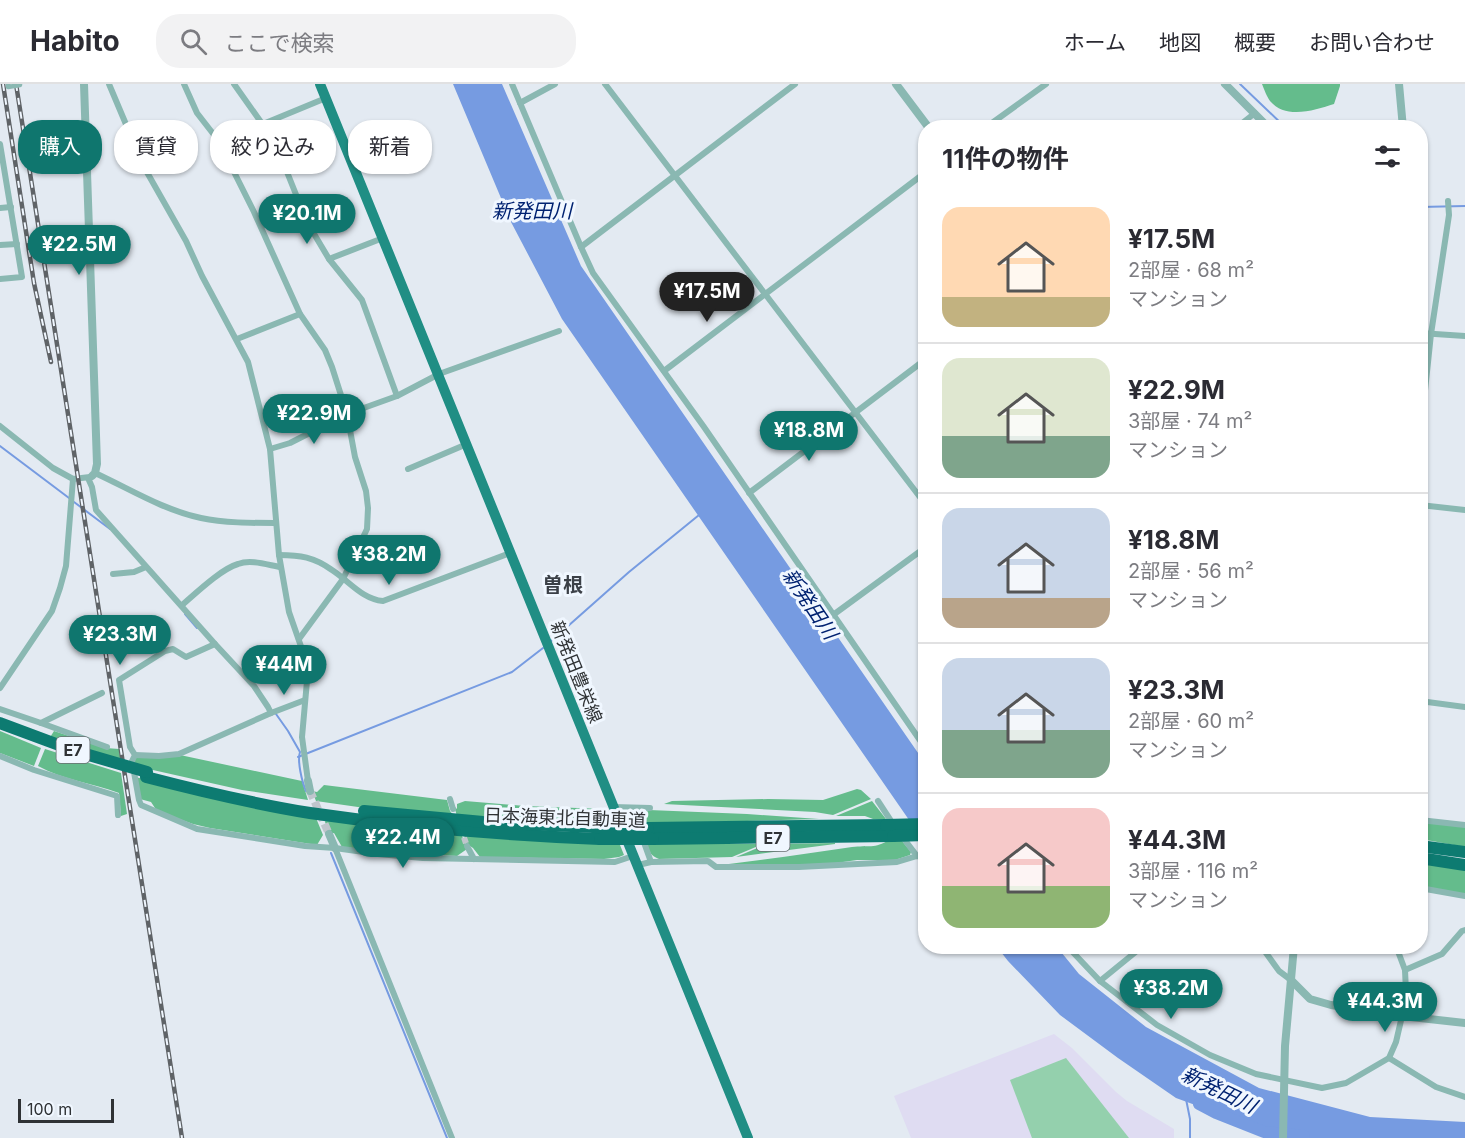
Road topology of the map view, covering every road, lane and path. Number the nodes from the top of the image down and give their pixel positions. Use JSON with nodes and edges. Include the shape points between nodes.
{"nodes":[{"id":1,"x":8,"y":84,"type":"edge"},
{"id":2,"x":20,"y":84,"type":"edge"},
{"id":3,"x":84,"y":84,"type":"edge"},
{"id":4,"x":109,"y":84,"type":"edge"},
{"id":5,"x":184,"y":84,"type":"edge"},
{"id":6,"x":234,"y":84,"type":"edge"},
{"id":7,"x":320,"y":84,"type":"edge"},
{"id":8,"x":512,"y":84,"type":"edge"},
{"id":9,"x":555,"y":84,"type":"edge"},
{"id":10,"x":605,"y":84,"type":"edge"},
{"id":11,"x":795,"y":84,"type":"edge"},
{"id":12,"x":896,"y":84,"type":"edge"},
{"id":13,"x":1046,"y":84,"type":"edge"},
{"id":14,"x":1225,"y":84,"type":"edge"},
{"id":15,"x":1399,"y":84,"type":"edge"},
{"id":16,"x":326,"y":98,"type":"junction"},
{"id":17,"x":520,"y":103,"type":"junction"},
{"id":18,"x":1255,"y":113,"type":"junction"},
{"id":19,"x":260,"y":120,"type":"edge"},
{"id":20,"x":273,"y":120,"type":"edge"},
{"id":21,"x":923,"y":120,"type":"edge"},
{"id":22,"x":996,"y":120,"type":"edge"},
{"id":23,"x":1246,"y":120,"type":"edge"},
{"id":24,"x":1262,"y":120,"type":"edge"},
{"id":25,"x":1402,"y":120,"type":"edge"},
{"id":26,"x":0,"y":144,"type":"edge"},
{"id":27,"x":2,"y":170,"type":"edge"},
{"id":28,"x":288,"y":174,"type":"edge"},
{"id":29,"x":674,"y":175,"type":"junction"},
{"id":30,"x":918,"y":178,"type":"edge"},
{"id":31,"x":1448,"y":201,"type":"dead end"},
{"id":32,"x":11,"y":207,"type":"junction"},
{"id":33,"x":0,"y":208,"type":"edge"},
{"id":34,"x":383,"y":238,"type":"junction"},
{"id":35,"x":17,"y":244,"type":"junction"},
{"id":36,"x":0,"y":245,"type":"edge"},
{"id":37,"x":581,"y":247,"type":"junction"},
{"id":38,"x":329,"y":259,"type":"junction"},
{"id":39,"x":0,"y":279,"type":"edge"},
{"id":40,"x":765,"y":294,"type":"junction"},
{"id":41,"x":300,"y":314,"type":"junction"},
{"id":42,"x":559,"y":331,"type":"dead end"},
{"id":43,"x":1428,"y":334,"type":"edge"},
{"id":44,"x":1431,"y":334,"type":"junction"},
{"id":45,"x":1465,"y":336,"type":"edge"},
{"id":46,"x":237,"y":339,"type":"junction"},
{"id":47,"x":1428,"y":362,"type":"edge"},
{"id":48,"x":918,"y":365,"type":"edge"},
{"id":49,"x":664,"y":371,"type":"junction"},
{"id":50,"x":439,"y":374,"type":"junction"},
{"id":51,"x":397,"y":396,"type":"junction"},
{"id":52,"x":855,"y":412,"type":"junction"},
{"id":53,"x":347,"y":414,"type":"junction"},
{"id":54,"x":0,"y":426,"type":"edge"},
{"id":55,"x":467,"y":444,"type":"junction"},
{"id":56,"x":270,"y":449,"type":"junction"},
{"id":57,"x":408,"y":469,"type":"dead end"},
{"id":58,"x":92,"y":476,"type":"junction"},
{"id":59,"x":73,"y":478,"type":"junction"},
{"id":60,"x":749,"y":493,"type":"junction"},
{"id":61,"x":918,"y":495,"type":"edge"},
{"id":62,"x":1428,"y":506,"type":"edge"},
{"id":63,"x":1465,"y":510,"type":"edge"},
{"id":64,"x":276,"y":522,"type":"junction"},
{"id":65,"x":510,"y":553,"type":"junction"},
{"id":66,"x":918,"y":553,"type":"edge"},
{"id":67,"x":279,"y":555,"type":"junction"},
{"id":68,"x":146,"y":567,"type":"junction"},
{"id":69,"x":280,"y":567,"type":"junction"},
{"id":70,"x":113,"y":574,"type":"dead end"},
{"id":71,"x":343,"y":579,"type":"junction"},
{"id":72,"x":182,"y":605,"type":"junction"},
{"id":73,"x":833,"y":615,"type":"junction"},
{"id":74,"x":299,"y":639,"type":"junction"},
{"id":75,"x":215,"y":644,"type":"junction"},
{"id":76,"x":0,"y":688,"type":"edge"},
{"id":77,"x":102,"y":693,"type":"dead end"},
{"id":78,"x":305,"y":700,"type":"junction"},
{"id":79,"x":1428,"y":702,"type":"edge"},
{"id":80,"x":1465,"y":707,"type":"edge"},
{"id":81,"x":0,"y":709,"type":"edge"},
{"id":82,"x":271,"y":714,"type":"junction"},
{"id":83,"x":0,"y":723,"type":"edge"},
{"id":84,"x":41,"y":723,"type":"junction"},
{"id":85,"x":0,"y":728,"type":"edge"},
{"id":86,"x":918,"y":732,"type":"edge"},
{"id":87,"x":106,"y":747,"type":"dead end"},
{"id":88,"x":135,"y":755,"type":"junction"},
{"id":89,"x":0,"y":756,"type":"edge"},
{"id":90,"x":146,"y":775,"type":"junction"},
{"id":91,"x":308,"y":781,"type":"joint"},
{"id":92,"x":310,"y":791,"type":"tunnel mouth"},
{"id":93,"x":450,"y":799,"type":"dead end"},
{"id":94,"x":878,"y":801,"type":"dead end"},
{"id":95,"x":613,"y":807,"type":"junction"},
{"id":96,"x":639,"y":808,"type":"junction"},
{"id":97,"x":650,"y":808,"type":"dead end"},
{"id":98,"x":453,"y":809,"type":"dead end"},
{"id":99,"x":118,"y":815,"type":"dead end"},
{"id":100,"x":1428,"y":821,"type":"edge"},
{"id":101,"x":1465,"y":825,"type":"edge"},
{"id":102,"x":918,"y":826,"type":"edge"},
{"id":103,"x":889,"y":831,"type":"junction"},
{"id":104,"x":329,"y":834,"type":"tunnel mouth"},
{"id":105,"x":918,"y":834,"type":"edge"},
{"id":106,"x":467,"y":846,"type":"tunnel mouth"},
{"id":107,"x":1428,"y":847,"type":"edge"},
{"id":108,"x":335,"y":848,"type":"junction"},
{"id":109,"x":1465,"y":852,"type":"edge"},
{"id":110,"x":918,"y":853,"type":"edge"},
{"id":111,"x":918,"y":857,"type":"edge"},
{"id":112,"x":474,"y":859,"type":"junction"},
{"id":113,"x":1428,"y":859,"type":"edge"},
{"id":114,"x":635,"y":860,"type":"junction"},
{"id":115,"x":651,"y":862,"type":"junction"},
{"id":116,"x":1465,"y":865,"type":"edge"},
{"id":117,"x":1428,"y":889,"type":"edge"},
{"id":118,"x":1465,"y":896,"type":"edge"},
{"id":119,"x":1465,"y":930,"type":"edge"},
{"id":120,"x":1075,"y":954,"type":"edge"},
{"id":121,"x":1133,"y":954,"type":"edge"},
{"id":122,"x":1267,"y":954,"type":"edge"},
{"id":123,"x":1293,"y":954,"type":"edge"},
{"id":124,"x":1399,"y":954,"type":"edge"},
{"id":125,"x":1405,"y":969,"type":"junction"},
{"id":126,"x":1290,"y":980,"type":"junction"},
{"id":127,"x":1100,"y":981,"type":"junction"},
{"id":128,"x":1402,"y":1016,"type":"junction"},
{"id":129,"x":1465,"y":1023,"type":"edge"},
{"id":130,"x":1389,"y":1058,"type":"junction"},
{"id":131,"x":1285,"y":1083,"type":"junction"},
{"id":132,"x":1465,"y":1097,"type":"edge"},
{"id":133,"x":453,"y":1138,"type":"edge"},
{"id":134,"x":748,"y":1138,"type":"edge"},
{"id":135,"x":1283,"y":1138,"type":"edge"}],
"edges":[{"from":1,"to":2,"type":"street","bridge":true},
{"from":3,"to":58,"type":"street","via":[[96,388],[97,464]]},
{"from":4,"to":46,"type":"street","via":[[144,166]]},
{"from":5,"to":41,"type":"street","via":[[197,113],[218,140]]},
{"from":6,"to":19,"type":"street"},
{"from":7,"to":16,"type":"main road","name":"新発田豊栄線"},
{"from":8,"to":17,"type":"street"},
{"from":9,"to":17,"type":"street"},
{"from":10,"to":29,"type":"street"},
{"from":11,"to":29,"type":"street"},
{"from":12,"to":21,"type":"street"},
{"from":13,"to":22,"type":"street"},
{"from":14,"to":18,"type":"street"},
{"from":15,"to":25,"type":"street"},
{"from":16,"to":20,"type":"street"},
{"from":16,"to":34,"type":"main road","name":"新発田豊栄線"},
{"from":17,"to":37,"type":"street"},
{"from":18,"to":23,"type":"street"},
{"from":18,"to":24,"type":"street"},
{"from":26,"to":27,"type":"street"},
{"from":27,"to":32,"type":"street"},
{"from":28,"to":38,"type":"street","via":[[307,222]]},
{"from":29,"to":37,"type":"street"},
{"from":29,"to":40,"type":"street"},
{"from":30,"to":40,"type":"street"},
{"from":31,"to":44,"type":"street"},
{"from":32,"to":33,"type":"street"},
{"from":32,"to":35,"type":"street"},
{"from":34,"to":38,"type":"street"},
{"from":34,"to":50,"type":"main road","name":"新発田豊栄線"},
{"from":35,"to":36,"type":"street"},
{"from":35,"to":39,"type":"street","via":[[22,277]]},
{"from":37,"to":49,"type":"street","via":[[593,273]]},
{"from":38,"to":51,"type":"street","via":[[362,300]]},
{"from":40,"to":49,"type":"street"},
{"from":40,"to":52,"type":"street"},
{"from":41,"to":46,"type":"street"},
{"from":41,"to":53,"type":"street","via":[[325,350]]},
{"from":42,"to":50,"type":"street"},
{"from":43,"to":44,"type":"street"},
{"from":44,"to":45,"type":"street"},
{"from":44,"to":47,"type":"street"},
{"from":46,"to":56,"type":"street","via":[[248,362]]},
{"from":48,"to":52,"type":"street"},
{"from":49,"to":60,"type":"street"},
{"from":50,"to":51,"type":"street"},
{"from":50,"to":55,"type":"main road","name":"新発田豊栄線"},
{"from":51,"to":53,"type":"street"},
{"from":52,"to":60,"type":"street"},
{"from":52,"to":61,"type":"street"},
{"from":53,"to":56,"type":"street"},
{"from":53,"to":71,"type":"street","via":[[368,508],[367,529]]},
{"from":54,"to":59,"type":"street","via":[[53,468]]},
{"from":55,"to":57,"type":"street"},
{"from":55,"to":65,"type":"main road","name":"新発田豊栄線"},
{"from":56,"to":64,"type":"street"},
{"from":58,"to":59,"type":"street"},
{"from":58,"to":64,"type":"street","via":[[202,519]]},
{"from":58,"to":68,"type":"street","via":[[96,510]]},
{"from":59,"to":76,"type":"street","via":[[66,566],[60,588],[52,611]]},
{"from":60,"to":73,"type":"street"},
{"from":62,"to":63,"type":"street"},
{"from":64,"to":67,"type":"street"},
{"from":65,"to":71,"type":"street","via":[[383,601],[370,599]]},
{"from":65,"to":95,"type":"main road","name":"新発田豊栄線"},
{"from":66,"to":73,"type":"street"},
{"from":67,"to":69,"type":"street"},
{"from":67,"to":71,"type":"street","via":[[314,560]]},
{"from":68,"to":70,"type":"street"},
{"from":68,"to":72,"type":"street"},
{"from":69,"to":72,"type":"street","via":[[239,563]]},
{"from":69,"to":74,"type":"street"},
{"from":71,"to":74,"type":"street"},
{"from":72,"to":75,"type":"street"},
{"from":73,"to":86,"type":"street"},
{"from":74,"to":78,"type":"street","via":[[307,681]]},
{"from":75,"to":82,"type":"street","via":[[254,686]]},
{"from":75,"to":88,"type":"street","via":[[186,657],[173,649],[165,651],[119,680],[130,747]]},
{"from":77,"to":84,"type":"street"},
{"from":78,"to":82,"type":"street"},
{"from":78,"to":91,"type":"street","via":[[302,737]]},
{"from":79,"to":80,"type":"street"},
{"from":81,"to":84,"type":"street"},
{"from":82,"to":88,"type":"street","via":[[180,754]]},
{"from":83,"to":90,"type":"highway","name":"日本海東北自動車道","number":"E7","bridge":true},
{"from":84,"to":87,"type":"street"},
{"from":85,"to":90,"type":"highway","name":"日本海東北自動車道","number":"E7","via":[[81,758]]},
{"from":88,"to":108,"type":"street","via":[[132,761],[141,805],[197,829]]},
{"from":89,"to":99,"type":"street","via":[[117,796]]},
{"from":90,"to":103,"type":"highway","name":"日本海東北自動車道","number":"E7","bridge":true,"via":[[307,805],[597,833]]},
{"from":91,"to":92,"type":"street"},
{"from":93,"to":98,"type":"street"},
{"from":94,"to":110,"type":"street","via":[[905,842]]},
{"from":95,"to":96,"type":"street"},
{"from":95,"to":114,"type":"main road","name":"新発田豊栄線"},
{"from":96,"to":97,"type":"street"},
{"from":96,"to":115,"type":"street","via":[[638,822]]},
{"from":100,"to":101,"type":"street"},
{"from":102,"to":103,"type":"highway","name":"日本海東北自動車道","number":"E7","bridge":true},
{"from":103,"to":105,"type":"highway","name":"日本海東北自動車道","number":"E7","bridge":true},
{"from":104,"to":108,"type":"street"},
{"from":106,"to":112,"type":"street"},
{"from":107,"to":109,"type":"highway"},
{"from":108,"to":112,"type":"street","via":[[423,858]]},
{"from":108,"to":133,"type":"street"},
{"from":111,"to":115,"type":"street","via":[[799,867]]},
{"from":112,"to":114,"type":"street"},
{"from":113,"to":116,"type":"highway"},
{"from":114,"to":115,"type":"street"},
{"from":114,"to":134,"type":"main road","name":"新発田豊栄線"},
{"from":117,"to":118,"type":"street"},
{"from":119,"to":125,"type":"street","via":[[1442,954]]},
{"from":120,"to":127,"type":"street"},
{"from":121,"to":127,"type":"street"},
{"from":122,"to":126,"type":"street"},
{"from":123,"to":126,"type":"street"},
{"from":124,"to":125,"type":"street"},
{"from":125,"to":128,"type":"street"},
{"from":126,"to":128,"type":"street","via":[[1310,999]]},
{"from":126,"to":131,"type":"street"},
{"from":127,"to":131,"type":"street","via":[[1157,1025],[1210,1055]]},
{"from":128,"to":129,"type":"street"},
{"from":128,"to":130,"type":"street"},
{"from":130,"to":131,"type":"street","via":[[1346,1083],[1322,1088]]},
{"from":130,"to":132,"type":"street","via":[[1436,1087]]},
{"from":131,"to":135,"type":"street"}]}
